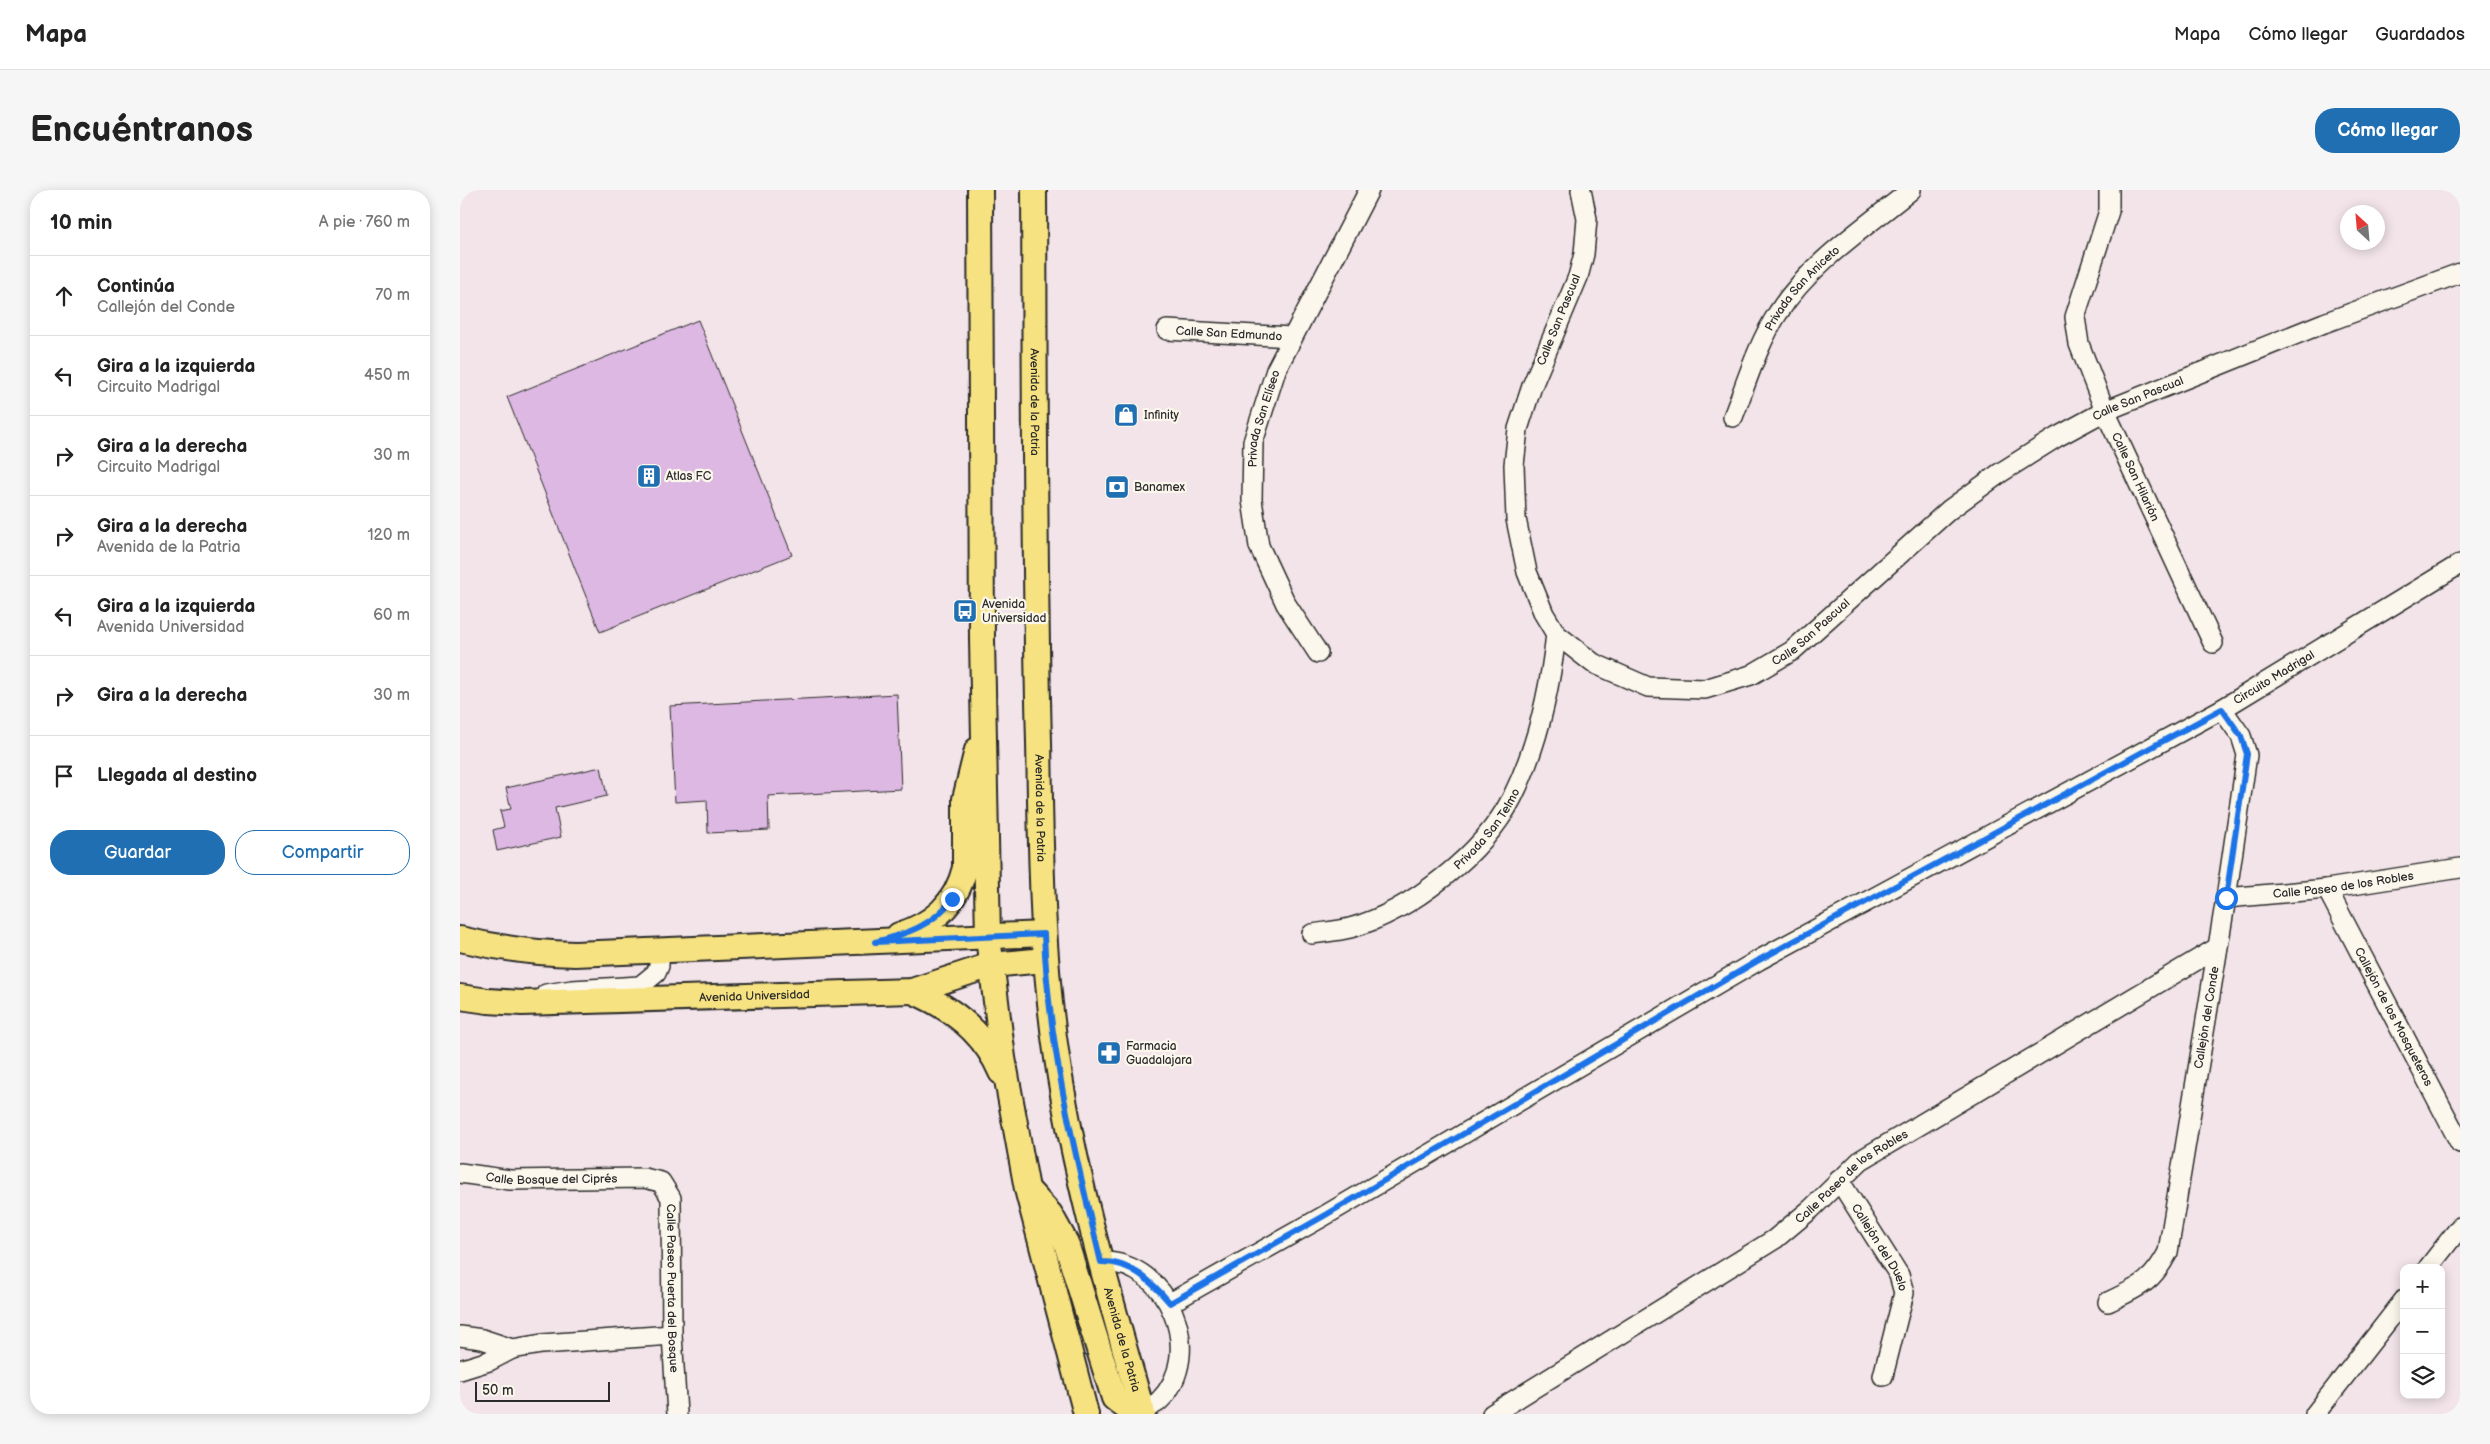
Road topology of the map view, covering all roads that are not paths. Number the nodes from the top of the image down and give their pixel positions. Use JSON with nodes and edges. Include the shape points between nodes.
{"nodes":[{"id":1,"x":980,"y":190,"type":"edge"},
{"id":2,"x":1034,"y":190,"type":"edge"},
{"id":3,"x":1369,"y":190,"type":"edge"},
{"id":4,"x":1581,"y":190,"type":"edge"},
{"id":5,"x":1912,"y":190,"type":"edge"},
{"id":6,"x":2110,"y":190,"type":"edge"},
{"id":7,"x":2460,"y":273,"type":"edge"},
{"id":8,"x":1167,"y":330,"type":"dead end"},
{"id":9,"x":1292,"y":337,"type":"junction"},
{"id":10,"x":2105,"y":411,"type":"junction"},
{"id":11,"x":1733,"y":417,"type":"dead end"},
{"id":12,"x":2460,"y":564,"type":"edge"},
{"id":13,"x":1556,"y":634,"type":"junction"},
{"id":14,"x":2213,"y":643,"type":"dead end"},
{"id":15,"x":1318,"y":653,"type":"dead end"},
{"id":16,"x":2222,"y":709,"type":"junction"},
{"id":17,"x":984,"y":732,"type":"junction"},
{"id":18,"x":2460,"y":868,"type":"edge"},
{"id":19,"x":2328,"y":889,"type":"junction"},
{"id":20,"x":2226,"y":898,"type":"junction"},
{"id":21,"x":1044,"y":934,"type":"junction"},
{"id":22,"x":1312,"y":934,"type":"dead end"},
{"id":23,"x":988,"y":937,"type":"junction"},
{"id":24,"x":460,"y":939,"type":"edge"},
{"id":25,"x":875,"y":942,"type":"junction"},
{"id":26,"x":2217,"y":948,"type":"junction"},
{"id":27,"x":659,"y":951,"type":"junction"},
{"id":28,"x":1045,"y":960,"type":"junction"},
{"id":29,"x":991,"y":965,"type":"junction"},
{"id":30,"x":912,"y":991,"type":"junction"},
{"id":31,"x":460,"y":997,"type":"edge"},
{"id":32,"x":522,"y":1003,"type":"junction"},
{"id":33,"x":1014,"y":1116,"type":"junction"},
{"id":34,"x":2460,"y":1143,"type":"edge"},
{"id":35,"x":460,"y":1173,"type":"edge"},
{"id":36,"x":644,"y":1178,"type":"joint"},
{"id":37,"x":1839,"y":1180,"type":"junction"},
{"id":38,"x":1027,"y":1189,"type":"junction"},
{"id":39,"x":2460,"y":1226,"type":"edge"},
{"id":40,"x":1101,"y":1262,"type":"junction"},
{"id":41,"x":2431,"y":1264,"type":"edge"},
{"id":42,"x":2108,"y":1302,"type":"dead end"},
{"id":43,"x":1170,"y":1303,"type":"junction"},
{"id":44,"x":2400,"y":1305,"type":"edge"},
{"id":45,"x":672,"y":1335,"type":"junction"},
{"id":46,"x":460,"y":1336,"type":"edge"},
{"id":47,"x":512,"y":1349,"type":"junction"},
{"id":48,"x":460,"y":1370,"type":"edge"},
{"id":49,"x":1883,"y":1376,"type":"dead end"},
{"id":50,"x":1143,"y":1412,"type":"edge"},
{"id":51,"x":678,"y":1414,"type":"edge"},
{"id":52,"x":1086,"y":1414,"type":"edge"},
{"id":53,"x":1492,"y":1414,"type":"edge"},
{"id":54,"x":2316,"y":1414,"type":"edge"}],
"edges":[{"from":1,"to":17,"type":"main road"},
{"from":2,"to":21,"type":"main road","name":"Avenida de la Patria","via":[[1036,648]]},
{"from":3,"to":9,"type":"street","name":"Privada San Elíseo"},
{"from":4,"to":13,"type":"street","name":"Calle San Pascual","via":[[1587,219],[1584,254],[1578,277],[1532,386],[1518,429],[1514,465],[1516,519],[1528,572],[1544,614]]},
{"from":5,"to":11,"type":"street","name":"Privada San Aniceto","via":[[1805,278],[1777,313]]},
{"from":6,"to":10,"type":"street","name":"Calle San Hilarión","via":[[2109,212],[2075,317],[2078,344]]},
{"from":7,"to":10,"type":"street","name":"Calle San Pascual","via":[[2324,323]]},
{"from":8,"to":9,"type":"street","name":"Calle San Edmundo"},
{"from":9,"to":15,"type":"street","name":"Privada San Elíseo","via":[[1276,370],[1253,442],[1252,500],[1259,546],[1286,604]]},
{"from":10,"to":13,"type":"street","name":"Calle San Pascual","via":[[2000,473],[1949,510],[1792,651],[1751,675],[1705,689],[1648,687],[1594,663]]},
{"from":10,"to":14,"type":"street","name":"Calle San Hilarión"},
{"from":12,"to":16,"type":"street","name":"Circuito Madrigal"},
{"from":13,"to":22,"type":"street","name":"Privada San Telmo","via":[[1552,674],[1533,744],[1511,799],[1476,849],[1434,884],[1388,912],[1350,927]]},
{"from":16,"to":20,"type":"street","name":"Callejón del Conde","via":[[2241,736],[2247,754]]},
{"from":16,"to":43,"type":"street","name":"Circuito Madrigal","via":[[1759,960]]},
{"from":17,"to":23,"type":"main road"},
{"from":17,"to":25,"type":"main road","via":[[965,799],[965,868],[958,889],[945,909],[927,924]]},
{"from":18,"to":19,"type":"street","name":"Calle Paseo de los Robles"},
{"from":19,"to":20,"type":"street","name":"Calle Paseo de los Robles"},
{"from":19,"to":34,"type":"street","name":"Callejón de los Mosqueteros"},
{"from":20,"to":26,"type":"street","name":"Callejón del Conde"},
{"from":21,"to":23,"type":"main road"},
{"from":21,"to":28,"type":"main road","name":"Avenida de la Patria"},
{"from":23,"to":25,"type":"main road"},
{"from":23,"to":29,"type":"main road"},
{"from":24,"to":27,"type":"main road","via":[[535,953]]},
{"from":25,"to":27,"type":"main road"},
{"from":26,"to":37,"type":"street","name":"Calle Paseo de los Robles","via":[[1860,1160]]},
{"from":26,"to":42,"type":"street","name":"Callejón del Conde","via":[[2168,1252],[2158,1272],[2138,1288]]},
{"from":27,"to":32,"type":"street","via":[[656,973],[640,986],[561,991]]},
{"from":28,"to":29,"type":"main road","name":"Avenida Universidad"},
{"from":28,"to":40,"type":"main road","name":"Avenida de la Patria","via":[[1057,1059]]},
{"from":29,"to":30,"type":"main road","name":"Avenida Universidad"},
{"from":29,"to":33,"type":"main road"},
{"from":30,"to":32,"type":"main road","name":"Avenida Universidad"},
{"from":30,"to":33,"type":"main road","via":[[951,1011],[982,1040],[999,1069]]},
{"from":31,"to":32,"type":"main road","name":"Avenida Universidad"},
{"from":33,"to":38,"type":"main road"},
{"from":35,"to":36,"type":"street","name":"Calle Bosque del Ciprés","via":[[510,1180]]},
{"from":36,"to":45,"type":"street","name":"Calle Paseo Puerta del Bosque","via":[[661,1182],[671,1198]]},
{"from":37,"to":49,"type":"street","name":"Callejón del Duelo","via":[[1899,1275],[1904,1293]]},
{"from":37,"to":53,"type":"street","name":"Calle Paseo de los Robles","via":[[1775,1239]]},
{"from":38,"to":50,"type":"main road","via":[[1050,1214],[1066,1244],[1114,1398],[1128,1409]]},
{"from":38,"to":52,"type":"main road"},
{"from":39,"to":41,"type":"street"},
{"from":40,"to":43,"type":"street","via":[[1122,1264],[1136,1271]]},
{"from":40,"to":50,"type":"main road","name":"Avenida de la Patria"},
{"from":43,"to":50,"type":"street","via":[[1180,1329],[1180,1357],[1173,1381],[1158,1401]]},
{"from":44,"to":54,"type":"street"},
{"from":45,"to":47,"type":"street","via":[[587,1339]]},
{"from":45,"to":51,"type":"street","name":"Calle Paseo Puerta del Bosque"},
{"from":46,"to":47,"type":"street"},
{"from":47,"to":48,"type":"street","via":[[489,1361]]}]}
